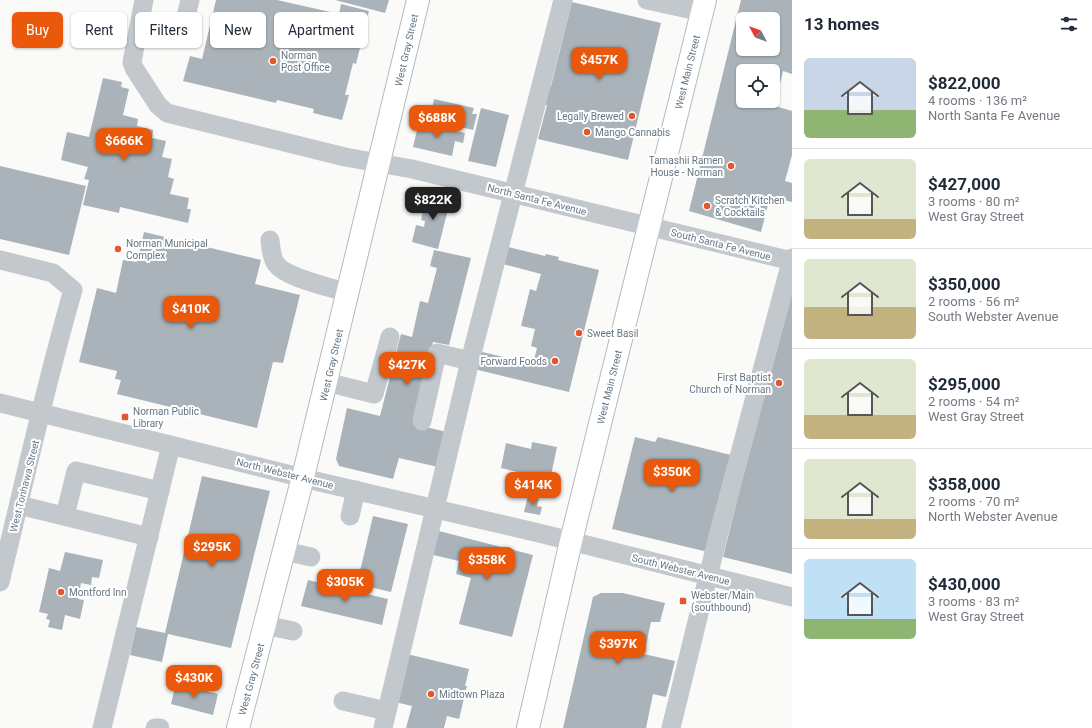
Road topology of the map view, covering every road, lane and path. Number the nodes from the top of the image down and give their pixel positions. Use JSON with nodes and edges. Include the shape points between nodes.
{"nodes":[{"id":1,"x":144,"y":0,"type":"edge"},
{"id":2,"x":190,"y":0,"type":"edge"},
{"id":3,"x":418,"y":0,"type":"edge"},
{"id":4,"x":563,"y":0,"type":"edge"},
{"id":5,"x":647,"y":0,"type":"edge"},
{"id":6,"x":703,"y":6,"type":"edge"},
{"id":7,"x":142,"y":12,"type":"edge"},
{"id":8,"x":187,"y":12,"type":"edge"},
{"id":9,"x":135,"y":46,"type":"edge"},
{"id":10,"x":378,"y":164,"type":"junction"},
{"id":11,"x":514,"y":194,"type":"junction"},
{"id":12,"x":649,"y":226,"type":"junction"},
{"id":13,"x":270,"y":240,"type":"dead end"},
{"id":14,"x":0,"y":260,"type":"edge"},
{"id":15,"x":792,"y":260,"type":"edge"},
{"id":16,"x":348,"y":293,"type":"junction"},
{"id":17,"x":390,"y":337,"type":"dead end"},
{"id":18,"x":470,"y":361,"type":"junction"},
{"id":19,"x":326,"y":382,"type":"junction"},
{"id":20,"x":0,"y":402,"type":"edge"},
{"id":21,"x":42,"y":413,"type":"junction"},
{"id":22,"x":422,"y":421,"type":"dead end"},
{"id":23,"x":171,"y":445,"type":"junction"},
{"id":24,"x":303,"y":477,"type":"junction"},
{"id":25,"x":356,"y":490,"type":"junction"},
{"id":26,"x":160,"y":491,"type":"junction"},
{"id":27,"x":19,"y":504,"type":"junction"},
{"id":28,"x":435,"y":509,"type":"junction"},
{"id":29,"x":65,"y":516,"type":"junction"},
{"id":30,"x":350,"y":516,"type":"dead end"},
{"id":31,"x":149,"y":537,"type":"junction"},
{"id":32,"x":571,"y":541,"type":"junction"},
{"id":33,"x":284,"y":551,"type":"junction"},
{"id":34,"x":312,"y":557,"type":"dead end"},
{"id":35,"x":708,"y":576,"type":"junction"},
{"id":36,"x":0,"y":582,"type":"edge"},
{"id":37,"x":792,"y":597,"type":"edge"},
{"id":38,"x":265,"y":625,"type":"junction"},
{"id":39,"x":293,"y":632,"type":"dead end"},
{"id":40,"x":343,"y":701,"type":"dead end"},
{"id":41,"x":385,"y":720,"type":"edge"},
{"id":42,"x":102,"y":728,"type":"edge"},
{"id":43,"x":154,"y":728,"type":"edge"},
{"id":44,"x":160,"y":728,"type":"edge"},
{"id":45,"x":238,"y":728,"type":"edge"},
{"id":46,"x":528,"y":728,"type":"edge"},
{"id":47,"x":671,"y":728,"type":"edge"}],
"edges":[{"from":1,"to":7,"type":"street","name":"North Santa Fe Avenue"},
{"from":2,"to":8,"type":"street"},
{"from":3,"to":10,"type":"main road","name":"West Gray Street"},
{"from":4,"to":11,"type":"street"},
{"from":5,"to":6,"type":"street"},
{"from":6,"to":12,"type":"main road","name":"West Main Street"},
{"from":9,"to":10,"type":"street","name":"North Santa Fe Avenue","via":[[132,62],[134,68],[158,105],[167,113]]},
{"from":10,"to":11,"type":"street","name":"North Santa Fe Avenue","via":[[406,168]]},
{"from":10,"to":16,"type":"main road","name":"West Gray Street"},
{"from":11,"to":12,"type":"street","name":"North Santa Fe Avenue"},
{"from":11,"to":18,"type":"street"},
{"from":12,"to":15,"type":"street","name":"South Santa Fe Avenue"},
{"from":12,"to":32,"type":"main road","name":"West Main Street"},
{"from":13,"to":16,"type":"street","via":[[276,264],[286,271]]},
{"from":14,"to":21,"type":"street","name":"West Tonhawa Street","via":[[53,273],[73,290]]},
{"from":15,"to":35,"type":"street"},
{"from":16,"to":19,"type":"main road","name":"West Gray Street"},
{"from":17,"to":19,"type":"street","via":[[374,394]]},
{"from":18,"to":22,"type":"street","via":[[437,352]]},
{"from":18,"to":28,"type":"street"},
{"from":19,"to":24,"type":"main road","name":"West Gray Street"},
{"from":20,"to":21,"type":"street","name":"North Webster Avenue"},
{"from":21,"to":23,"type":"street","name":"North Webster Avenue"},
{"from":21,"to":27,"type":"street","name":"West Tonhawa Street"},
{"from":23,"to":24,"type":"street","name":"North Webster Avenue"},
{"from":23,"to":26,"type":"street"},
{"from":24,"to":25,"type":"street","name":"North Webster Avenue"},
{"from":24,"to":33,"type":"main road","name":"West Gray Street"},
{"from":25,"to":28,"type":"street","name":"North Webster Avenue"},
{"from":25,"to":30,"type":"street"},
{"from":26,"to":29,"type":"street","via":[[76,471]]},
{"from":26,"to":31,"type":"street"},
{"from":27,"to":29,"type":"street"},
{"from":27,"to":36,"type":"street","name":"West Tonhawa Street"},
{"from":28,"to":32,"type":"street","name":"North Webster Avenue"},
{"from":28,"to":41,"type":"street"},
{"from":29,"to":31,"type":"street"},
{"from":31,"to":42,"type":"street"},
{"from":32,"to":35,"type":"street","name":"South Webster Avenue"},
{"from":32,"to":46,"type":"main road","name":"West Main Street"},
{"from":33,"to":34,"type":"street"},
{"from":33,"to":38,"type":"main road","name":"West Gray Street"},
{"from":35,"to":37,"type":"street","name":"South Webster Avenue"},
{"from":35,"to":47,"type":"street"},
{"from":38,"to":39,"type":"street"},
{"from":38,"to":45,"type":"main road","name":"West Gray Street"},
{"from":40,"to":41,"type":"street"},
{"from":43,"to":44,"type":"street"}]}
